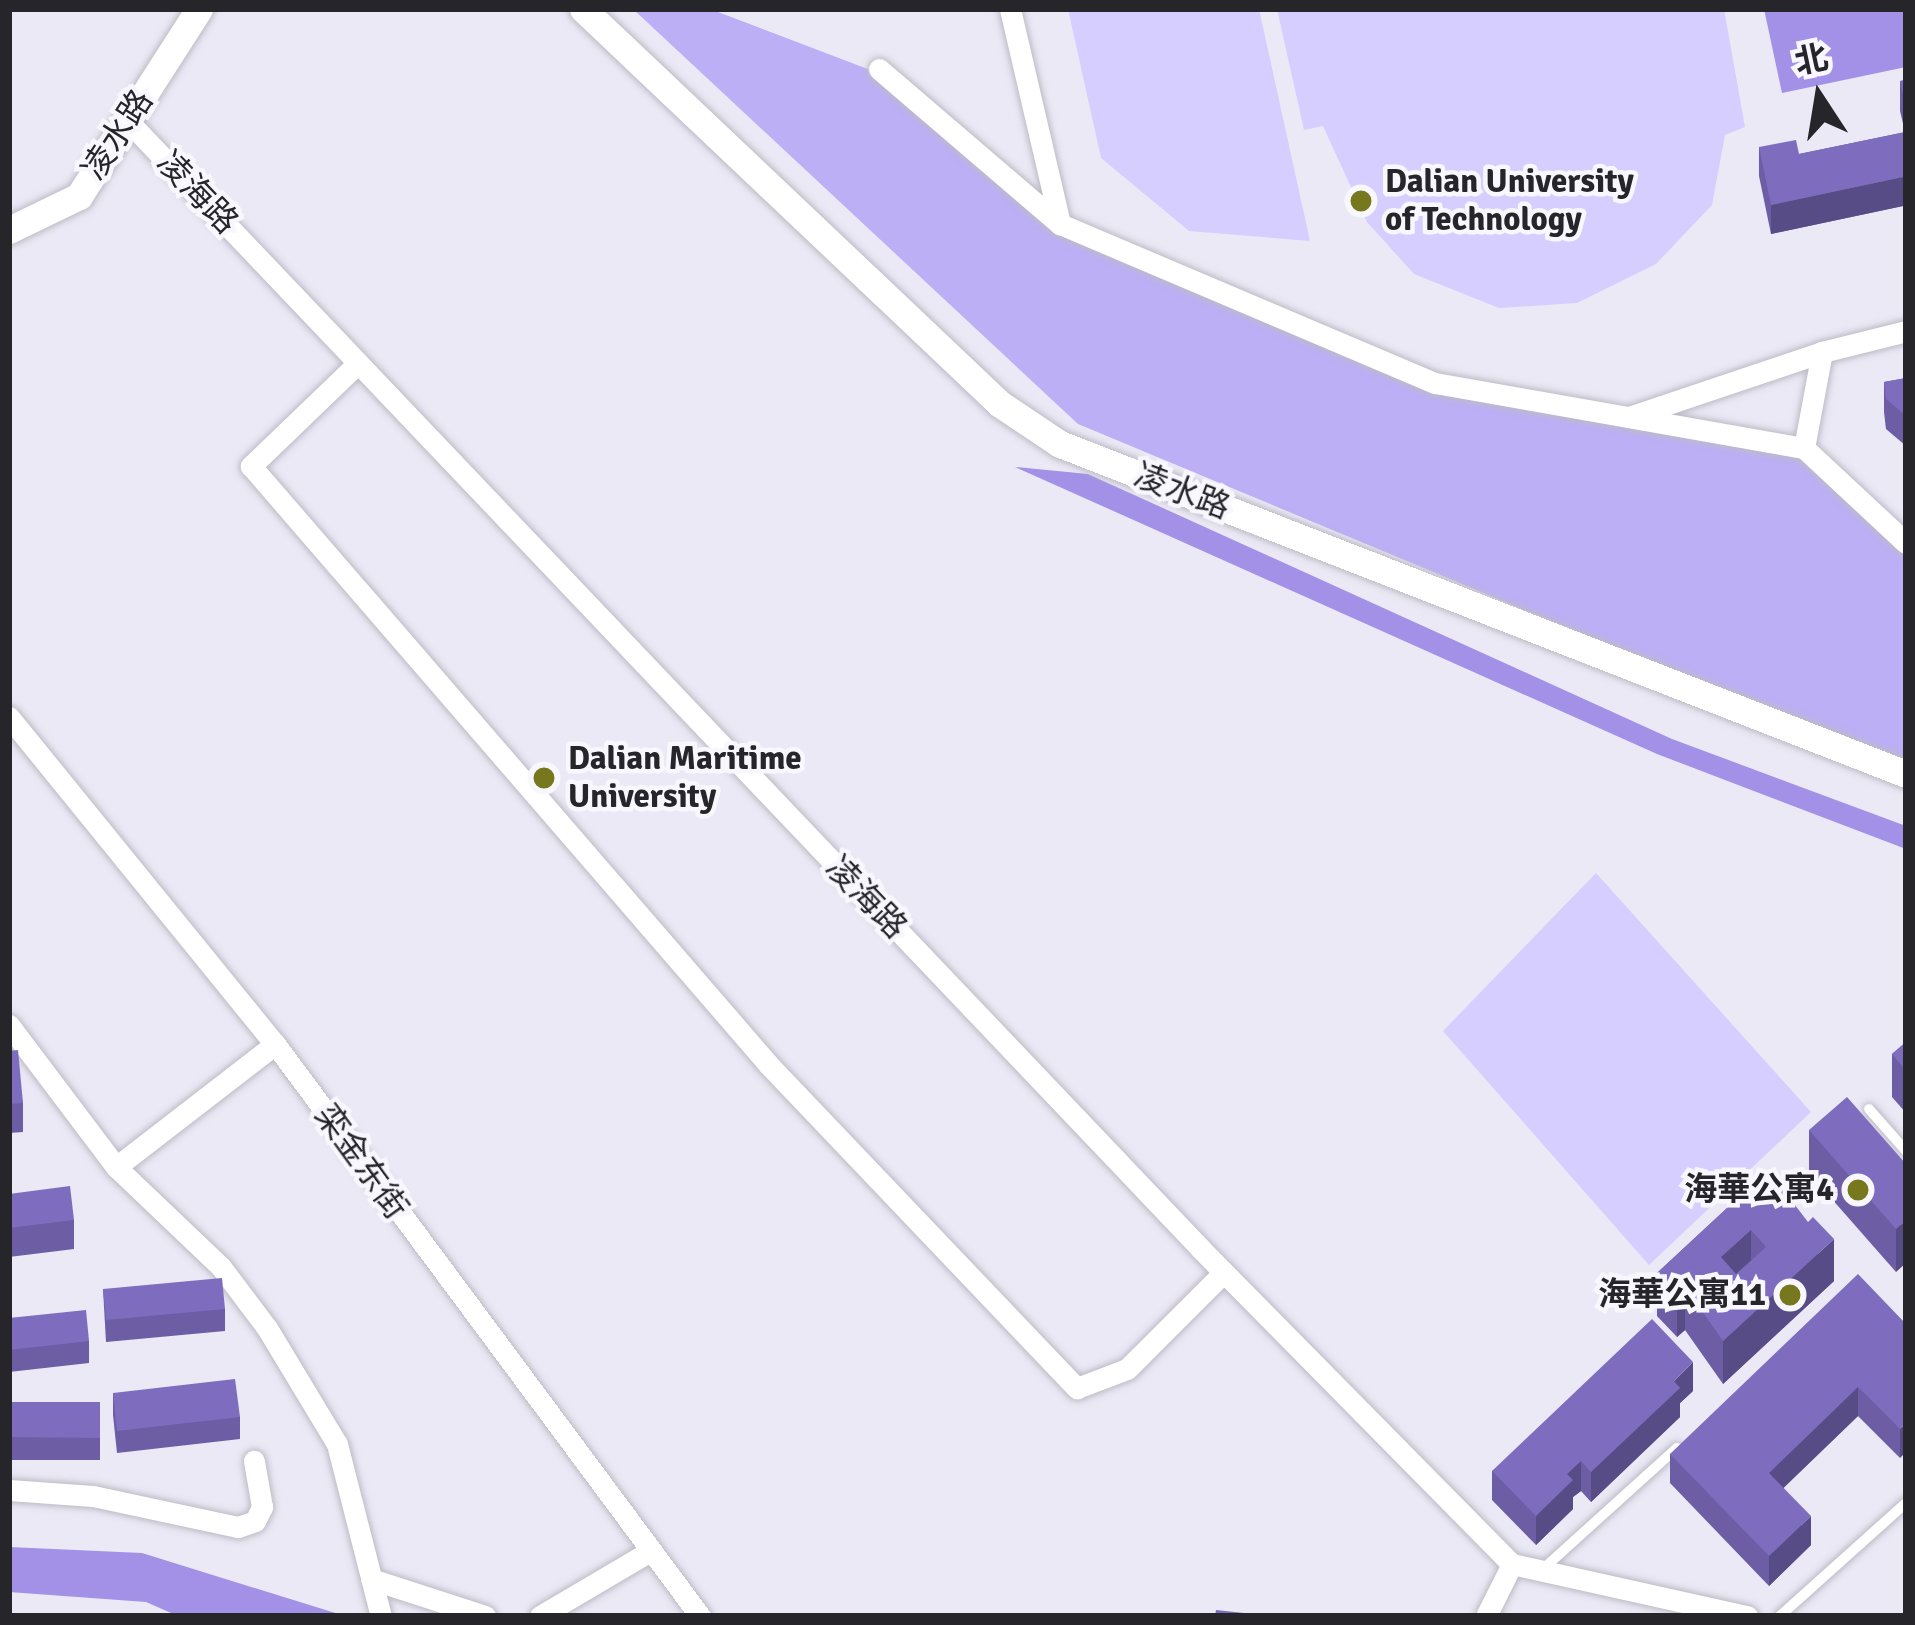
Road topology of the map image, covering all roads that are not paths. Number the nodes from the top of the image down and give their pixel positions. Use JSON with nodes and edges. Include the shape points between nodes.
{"nodes":[{"id":1,"x":199,"y":9,"type":"edge"},
{"id":2,"x":583,"y":9,"type":"edge"},
{"id":3,"x":1010,"y":9,"type":"edge"},
{"id":4,"x":879,"y":69,"type":"dead end"},
{"id":5,"x":128,"y":120,"type":"junction"},
{"id":6,"x":1060,"y":224,"type":"junction"},
{"id":7,"x":9,"y":230,"type":"edge"},
{"id":8,"x":1906,"y":332,"type":"edge"},
{"id":9,"x":1822,"y":352,"type":"junction"},
{"id":10,"x":358,"y":363,"type":"junction"},
{"id":11,"x":1624,"y":419,"type":"junction"},
{"id":12,"x":1804,"y":448,"type":"junction"},
{"id":13,"x":1906,"y":543,"type":"edge"},
{"id":14,"x":9,"y":717,"type":"edge"},
{"id":15,"x":1906,"y":773,"type":"edge"},
{"id":16,"x":9,"y":1025,"type":"edge"},
{"id":17,"x":274,"y":1044,"type":"junction"},
{"id":18,"x":1869,"y":1109,"type":"dead end"},
{"id":19,"x":1906,"y":1151,"type":"edge"},
{"id":20,"x":116,"y":1168,"type":"junction"},
{"id":21,"x":1223,"y":1273,"type":"junction"},
{"id":22,"x":1684,"y":1442,"type":"edge"},
{"id":23,"x":254,"y":1460,"type":"dead end"},
{"id":24,"x":9,"y":1490,"type":"edge"},
{"id":25,"x":1906,"y":1503,"type":"edge"},
{"id":26,"x":647,"y":1553,"type":"junction"},
{"id":27,"x":1512,"y":1564,"type":"junction"},
{"id":28,"x":1542,"y":1570,"type":"junction"},
{"id":29,"x":371,"y":1579,"type":"junction"},
{"id":30,"x":379,"y":1609,"type":"edge"},
{"id":31,"x":485,"y":1616,"type":"edge"},
{"id":32,"x":540,"y":1616,"type":"edge"},
{"id":33,"x":700,"y":1616,"type":"edge"},
{"id":34,"x":1486,"y":1616,"type":"edge"},
{"id":35,"x":1747,"y":1616,"type":"edge"},
{"id":36,"x":1780,"y":1616,"type":"edge"}],
"edges":[{"from":1,"to":5,"type":"main road","name":"凌水路"},
{"from":2,"to":15,"type":"main road","name":"凌水路","via":[[1000,404],[1060,444]]},
{"from":3,"to":6,"type":"street"},
{"from":4,"to":6,"type":"street"},
{"from":5,"to":7,"type":"main road","name":"凌水路","via":[[79,196]]},
{"from":5,"to":10,"type":"street","name":"凌海路"},
{"from":6,"to":11,"type":"street","via":[[1435,383]]},
{"from":8,"to":9,"type":"street"},
{"from":9,"to":11,"type":"street"},
{"from":9,"to":12,"type":"street"},
{"from":10,"to":21,"type":"street","name":"凌海路"},
{"from":10,"to":21,"type":"street","via":[[250,466],[801,1098],[1077,1388],[1127,1369]]},
{"from":11,"to":12,"type":"street"},
{"from":12,"to":13,"type":"street"},
{"from":14,"to":17,"type":"street","name":"栾金东街"},
{"from":16,"to":20,"type":"street"},
{"from":17,"to":20,"type":"street"},
{"from":17,"to":26,"type":"street","name":"栾金东街"},
{"from":18,"to":19,"type":"lane"},
{"from":20,"to":29,"type":"street","via":[[221,1267],[267,1328],[338,1444]]},
{"from":21,"to":27,"type":"street","name":"凌海路"},
{"from":22,"to":28,"type":"lane"},
{"from":23,"to":24,"type":"street","via":[[262,1508],[238,1527],[93,1496]]},
{"from":25,"to":36,"type":"lane"},
{"from":26,"to":32,"type":"street"},
{"from":26,"to":33,"type":"street","name":"栾金东街"},
{"from":27,"to":28,"type":"street"},
{"from":27,"to":34,"type":"street"},
{"from":28,"to":35,"type":"street"},
{"from":29,"to":30,"type":"street"},
{"from":29,"to":31,"type":"street"}]}
